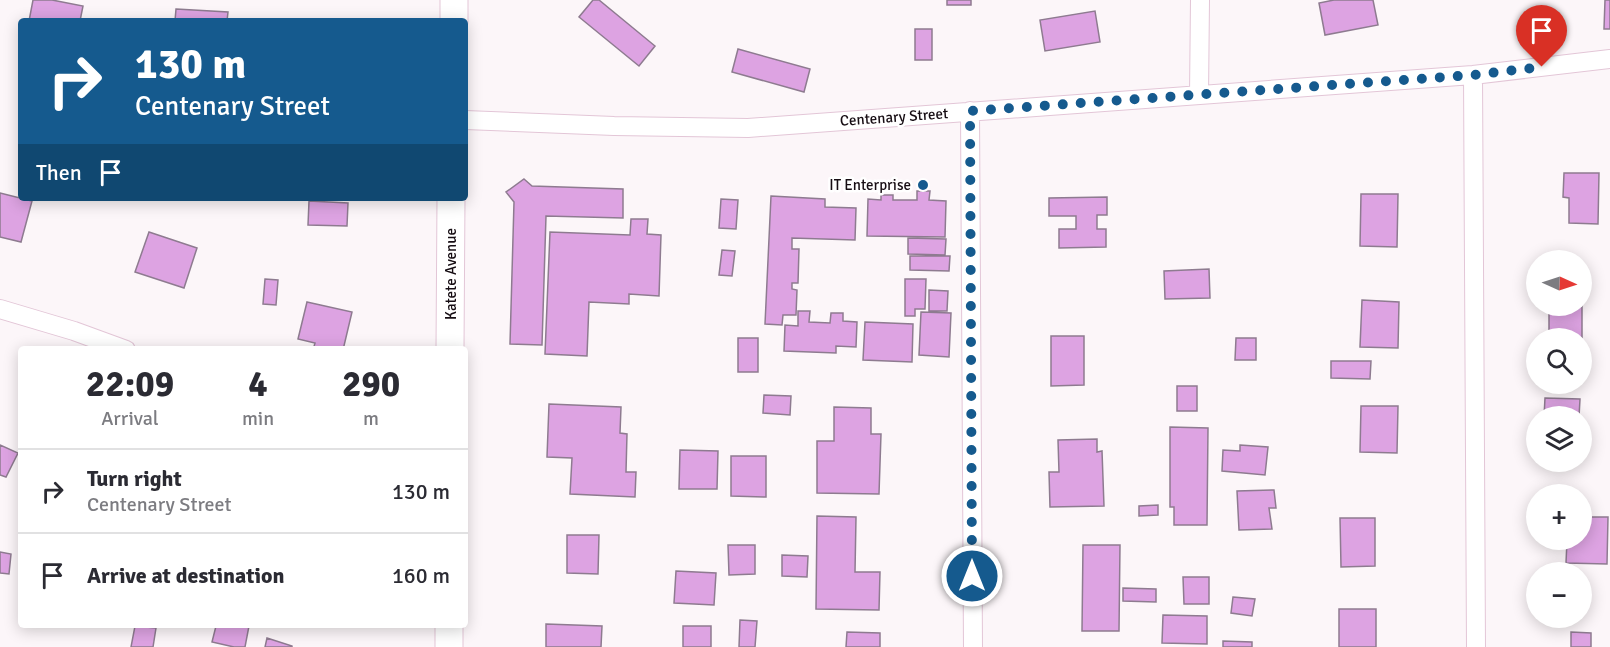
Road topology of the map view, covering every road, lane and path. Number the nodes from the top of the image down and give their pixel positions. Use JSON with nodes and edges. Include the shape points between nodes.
{"nodes":[{"id":1,"x":454,"y":0,"type":"edge"},
{"id":2,"x":1200,"y":0,"type":"edge"},
{"id":3,"x":454,"y":18,"type":"edge"},
{"id":4,"x":1610,"y":59,"type":"edge"},
{"id":5,"x":1473,"y":75,"type":"junction"},
{"id":6,"x":1199,"y":95,"type":"junction"},
{"id":7,"x":970,"y":111,"type":"junction"},
{"id":8,"x":468,"y":120,"type":"edge"},
{"id":9,"x":451,"y":201,"type":"edge"},
{"id":10,"x":0,"y":309,"type":"edge"},
{"id":11,"x":115,"y":346,"type":"edge"},
{"id":12,"x":450,"y":346,"type":"edge"},
{"id":13,"x":449,"y":628,"type":"edge"},
{"id":14,"x":449,"y":647,"type":"edge"},
{"id":15,"x":973,"y":647,"type":"edge"},
{"id":16,"x":1476,"y":647,"type":"edge"}],
"edges":[{"from":1,"to":3,"type":"street"},
{"from":2,"to":6,"type":"street"},
{"from":4,"to":5,"type":"street","name":"Centenary Street"},
{"from":5,"to":6,"type":"street","name":"Centenary Street"},
{"from":5,"to":16,"type":"street"},
{"from":6,"to":7,"type":"street","name":"Centenary Street"},
{"from":7,"to":8,"type":"street","name":"Centenary Street","via":[[748,128]]},
{"from":7,"to":15,"type":"street"},
{"from":9,"to":12,"type":"street","name":"Katete Avenue"},
{"from":10,"to":11,"type":"street"},
{"from":13,"to":14,"type":"street"}]}
